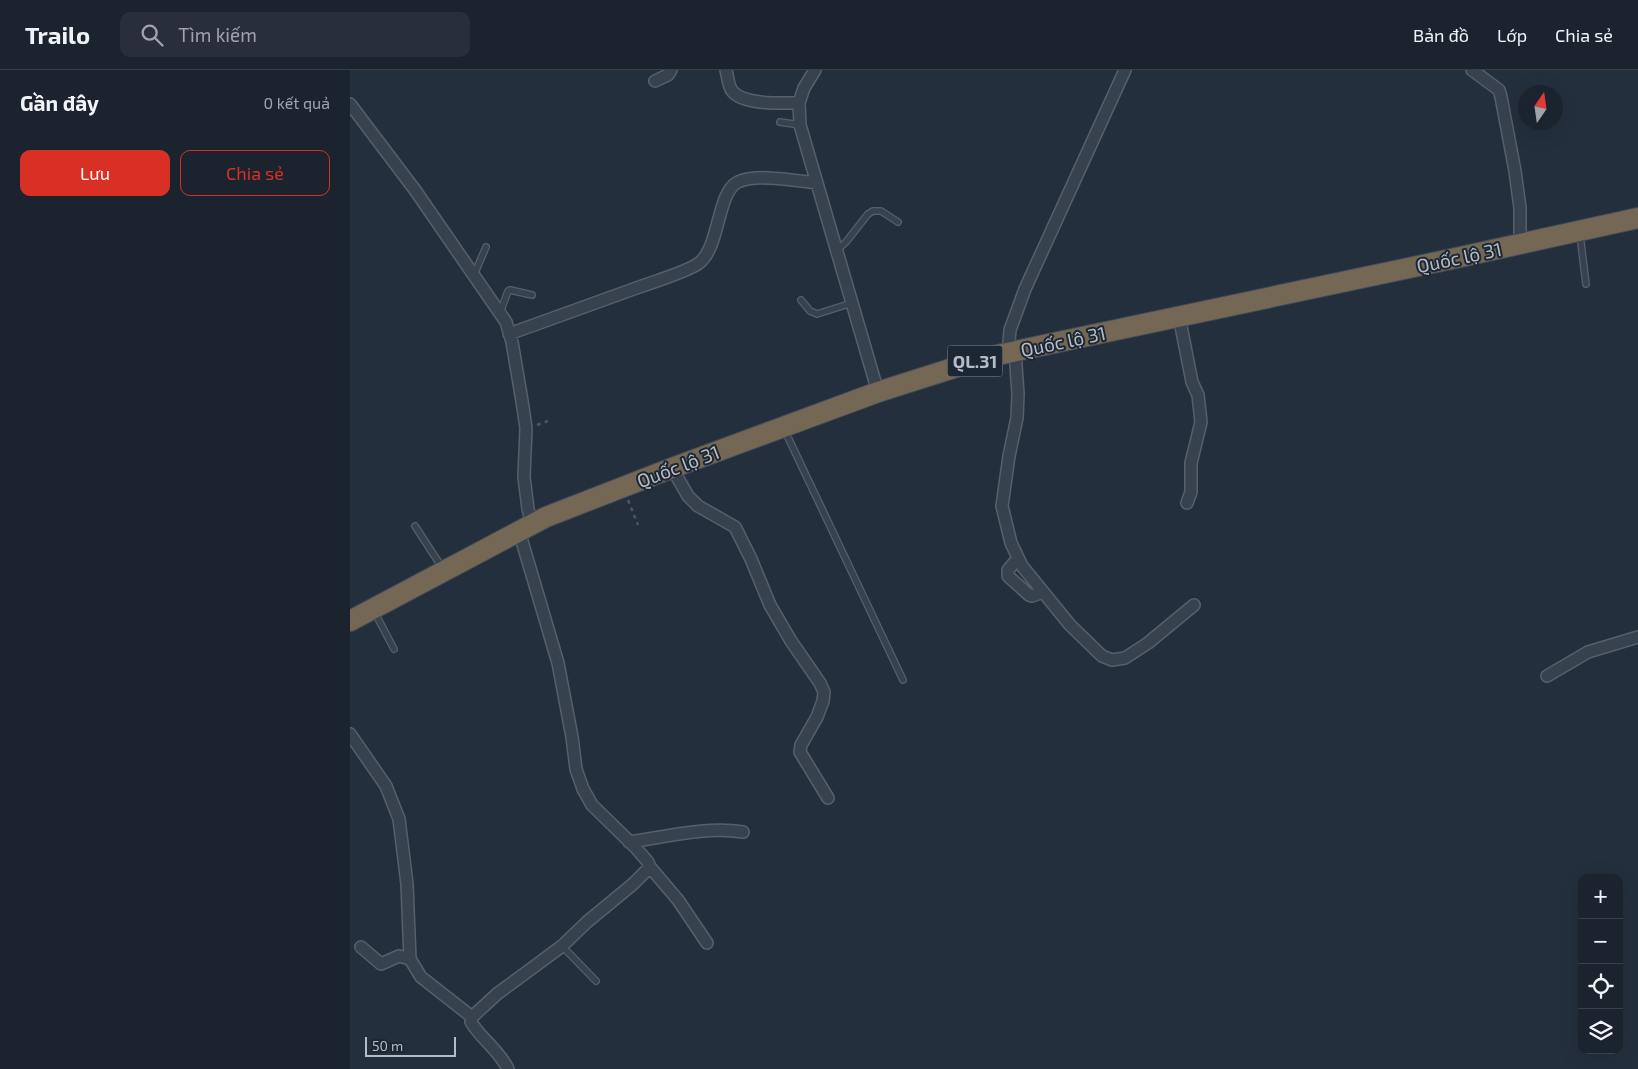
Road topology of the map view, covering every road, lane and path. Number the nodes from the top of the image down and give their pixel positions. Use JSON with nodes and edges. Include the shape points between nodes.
{"nodes":[{"id":1,"x":671,"y":70,"type":"edge"},
{"id":2,"x":726,"y":70,"type":"edge"},
{"id":3,"x":815,"y":70,"type":"edge"},
{"id":4,"x":1125,"y":70,"type":"edge"},
{"id":5,"x":1472,"y":70,"type":"edge"},
{"id":6,"x":654,"y":82,"type":"dead end"},
{"id":7,"x":799,"y":103,"type":"junction"},
{"id":8,"x":350,"y":104,"type":"edge"},
{"id":9,"x":780,"y":122,"type":"dead end"},
{"id":10,"x":800,"y":125,"type":"junction"},
{"id":11,"x":817,"y":183,"type":"junction"},
{"id":12,"x":1638,"y":218,"type":"edge"},
{"id":13,"x":898,"y":222,"type":"dead end"},
{"id":14,"x":1579,"y":230,"type":"junction"},
{"id":15,"x":1520,"y":244,"type":"junction"},
{"id":16,"x":486,"y":247,"type":"dead end"},
{"id":17,"x":837,"y":250,"type":"junction"},
{"id":18,"x":474,"y":275,"type":"junction"},
{"id":19,"x":1586,"y":284,"type":"dead end"},
{"id":20,"x":532,"y":295,"type":"dead end"},
{"id":21,"x":801,"y":300,"type":"dead end"},
{"id":22,"x":852,"y":303,"type":"junction"},
{"id":23,"x":500,"y":313,"type":"junction"},
{"id":24,"x":1179,"y":316,"type":"junction"},
{"id":25,"x":509,"y":334,"type":"junction"},
{"id":26,"x":1012,"y":352,"type":"junction"},
{"id":27,"x":878,"y":392,"type":"junction"},
{"id":28,"x":783,"y":427,"type":"junction"},
{"id":29,"x":672,"y":468,"type":"junction"},
{"id":30,"x":623,"y":487,"type":"junction"},
{"id":31,"x":1187,"y":503,"type":"dead end"},
{"id":32,"x":638,"y":525,"type":"dead end"},
{"id":33,"x":415,"y":526,"type":"dead end"},
{"id":34,"x":526,"y":528,"type":"junction"},
{"id":35,"x":1018,"y":558,"type":"junction"},
{"id":36,"x":444,"y":570,"type":"junction"},
{"id":37,"x":1043,"y":592,"type":"junction"},
{"id":38,"x":1194,"y":605,"type":"dead end"},
{"id":39,"x":373,"y":609,"type":"junction"},
{"id":40,"x":350,"y":621,"type":"edge"},
{"id":41,"x":1638,"y":637,"type":"edge"},
{"id":42,"x":394,"y":650,"type":"dead end"},
{"id":43,"x":1547,"y":676,"type":"dead end"},
{"id":44,"x":903,"y":680,"type":"dead end"},
{"id":45,"x":350,"y":734,"type":"edge"},
{"id":46,"x":828,"y":798,"type":"dead end"},
{"id":47,"x":743,"y":832,"type":"dead end"},
{"id":48,"x":629,"y":842,"type":"junction"},
{"id":49,"x":650,"y":867,"type":"junction"},
{"id":50,"x":708,"y":943,"type":"dead end"},
{"id":51,"x":562,"y":946,"type":"junction"},
{"id":52,"x":361,"y":947,"type":"dead end"},
{"id":53,"x":410,"y":959,"type":"junction"},
{"id":54,"x":596,"y":981,"type":"dead end"},
{"id":55,"x":472,"y":1017,"type":"junction"},
{"id":56,"x":508,"y":1069,"type":"edge"}],
"edges":[{"from":1,"to":6,"type":"street"},
{"from":2,"to":7,"type":"street","via":[[730,86],[739,97],[758,102]]},
{"from":3,"to":7,"type":"street"},
{"from":4,"to":26,"type":"street","via":[[1025,289],[1010,330]]},
{"from":5,"to":15,"type":"street","via":[[1498,90],[1502,97],[1520,208]]},
{"from":7,"to":10,"type":"street"},
{"from":8,"to":18,"type":"street"},
{"from":9,"to":10,"type":"lane"},
{"from":10,"to":11,"type":"street"},
{"from":11,"to":17,"type":"street"},
{"from":11,"to":25,"type":"street","via":[[754,178],[738,182],[727,195],[712,242],[699,264]]},
{"from":12,"to":14,"type":"highway","name":"Quốc lộ 31","number":"QL.31"},
{"from":13,"to":17,"type":"lane","via":[[881,211],[873,210]]},
{"from":14,"to":15,"type":"highway","name":"Quốc lộ 31","number":"QL.31"},
{"from":14,"to":19,"type":"lane"},
{"from":15,"to":24,"type":"highway","name":"Quốc lộ 31","number":"QL.31"},
{"from":16,"to":18,"type":"lane"},
{"from":17,"to":22,"type":"street"},
{"from":18,"to":23,"type":"street"},
{"from":20,"to":23,"type":"lane","via":[[508,291]]},
{"from":21,"to":22,"type":"lane","via":[[817,314]]},
{"from":22,"to":27,"type":"street"},
{"from":23,"to":25,"type":"street"},
{"from":24,"to":26,"type":"highway","name":"Quốc lộ 31","number":"QL.31"},
{"from":24,"to":31,"type":"street","via":[[1192,382],[1198,395],[1201,422],[1191,463],[1191,492]]},
{"from":25,"to":34,"type":"street","via":[[526,428]]},
{"from":26,"to":27,"type":"highway","name":"Quốc lộ 31","number":"QL.31"},
{"from":26,"to":35,"type":"street","via":[[1018,394],[1017,418],[1002,506]]},
{"from":27,"to":28,"type":"highway","name":"Quốc lộ 31","number":"QL.31"},
{"from":28,"to":29,"type":"highway","name":"Quốc lộ 31","number":"QL.31"},
{"from":28,"to":44,"type":"lane"},
{"from":29,"to":30,"type":"highway","name":"Quốc lộ 31","number":"QL.31"},
{"from":29,"to":46,"type":"street","via":[[688,496],[698,506],[735,527],[770,605],[820,683],[823,701],[800,752]]},
{"from":30,"to":32,"type":"path"},
{"from":30,"to":34,"type":"highway","name":"Quốc lộ 31","number":"QL.31"},
{"from":33,"to":36,"type":"lane"},
{"from":34,"to":36,"type":"highway","name":"Quốc lộ 31","number":"QL.31"},
{"from":34,"to":48,"type":"street","via":[[558,664],[576,769],[592,805]]},
{"from":35,"to":37,"type":"street"},
{"from":35,"to":37,"type":"street","via":[[1008,570],[1008,576],[1028,595]]},
{"from":36,"to":39,"type":"highway","name":"Quốc lộ 31","number":"QL.31"},
{"from":37,"to":38,"type":"street","via":[[1089,644],[1112,660],[1126,658]]},
{"from":39,"to":40,"type":"highway","name":"Quốc lộ 31","number":"QL.31"},
{"from":39,"to":42,"type":"lane"},
{"from":41,"to":43,"type":"street","via":[[1588,652]]},
{"from":45,"to":53,"type":"street","via":[[386,786],[399,819],[407,884]]},
{"from":47,"to":48,"type":"street","via":[[699,832]]},
{"from":48,"to":49,"type":"street"},
{"from":49,"to":50,"type":"street"},
{"from":49,"to":51,"type":"street"},
{"from":51,"to":54,"type":"lane"},
{"from":51,"to":55,"type":"street","via":[[497,994]]},
{"from":52,"to":53,"type":"street","via":[[381,964],[395,957]]},
{"from":53,"to":55,"type":"street","via":[[421,977]]},
{"from":55,"to":56,"type":"street","via":[[476,1030],[502,1057]]}]}
